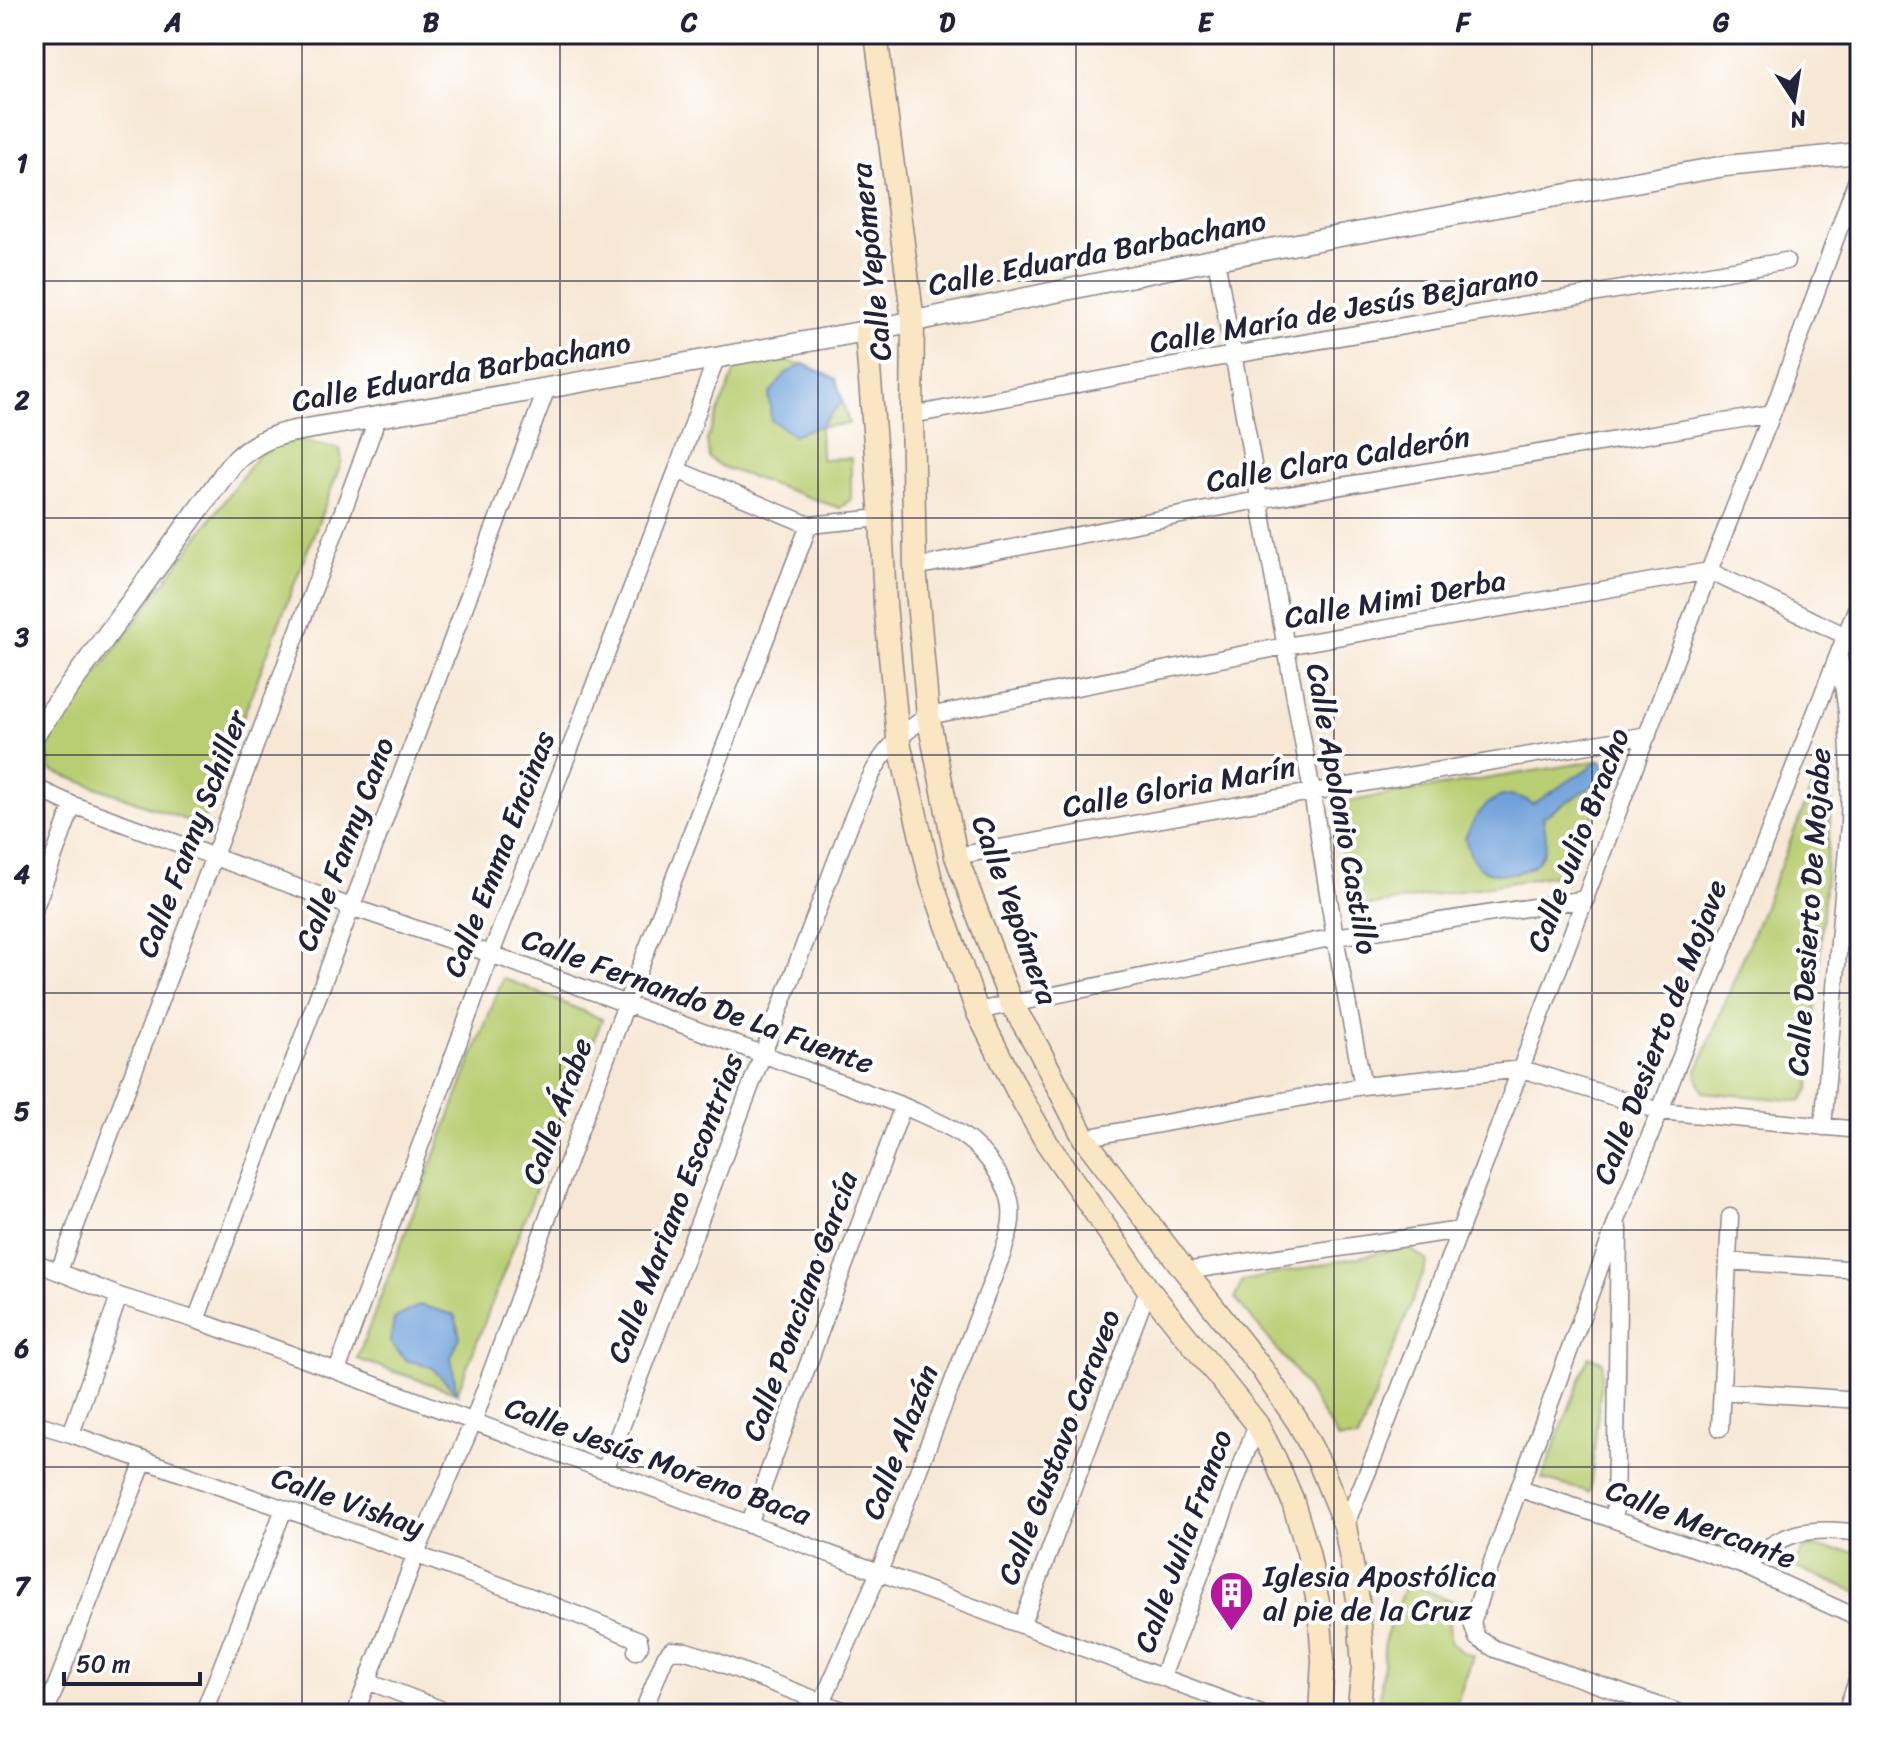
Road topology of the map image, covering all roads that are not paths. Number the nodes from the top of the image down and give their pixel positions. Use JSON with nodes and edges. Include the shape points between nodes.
{"nodes":[{"id":1,"x":876,"y":34,"type":"edge"},
{"id":2,"x":1860,"y":153,"type":"edge"},
{"id":3,"x":1860,"y":171,"type":"edge"},
{"id":4,"x":1216,"y":259,"type":"junction"},
{"id":5,"x":1786,"y":261,"type":"dead end"},
{"id":6,"x":913,"y":321,"type":"junction"},
{"id":7,"x":866,"y":331,"type":"junction"},
{"id":8,"x":1233,"y":355,"type":"junction"},
{"id":9,"x":716,"y":358,"type":"junction"},
{"id":10,"x":547,"y":388,"type":"junction"},
{"id":11,"x":1772,"y":414,"type":"junction"},
{"id":12,"x":912,"y":415,"type":"junction"},
{"id":13,"x":378,"y":417,"type":"junction"},
{"id":14,"x":677,"y":470,"type":"junction"},
{"id":15,"x":1258,"y":500,"type":"junction"},
{"id":16,"x":881,"y":518,"type":"junction"},
{"id":17,"x":809,"y":525,"type":"junction"},
{"id":18,"x":915,"y":567,"type":"junction"},
{"id":19,"x":1709,"y":571,"type":"junction"},
{"id":20,"x":1860,"y":599,"type":"edge"},
{"id":21,"x":1853,"y":638,"type":"edge"},
{"id":22,"x":1286,"y":646,"type":"junction"},
{"id":23,"x":1839,"y":653,"type":"junction"},
{"id":24,"x":928,"y":716,"type":"junction"},
{"id":25,"x":34,"y":735,"type":"edge"},
{"id":26,"x":1648,"y":735,"type":"junction"},
{"id":27,"x":898,"y":738,"type":"junction"},
{"id":28,"x":34,"y":787,"type":"edge"},
{"id":29,"x":1312,"y":792,"type":"junction"},
{"id":30,"x":73,"y":805,"type":"junction"},
{"id":31,"x":213,"y":856,"type":"junction"},
{"id":32,"x":956,"y":856,"type":"junction"},
{"id":33,"x":1586,"y":899,"type":"junction"},
{"id":34,"x":351,"y":907,"type":"junction"},
{"id":35,"x":34,"y":910,"type":"edge"},
{"id":36,"x":1335,"y":937,"type":"junction"},
{"id":37,"x":491,"y":954,"type":"junction"},
{"id":38,"x":1011,"y":1003,"type":"junction"},
{"id":39,"x":626,"y":1004,"type":"junction"},
{"id":40,"x":977,"y":1011,"type":"junction"},
{"id":41,"x":763,"y":1055,"type":"junction"},
{"id":42,"x":1522,"y":1069,"type":"junction"},
{"id":43,"x":1363,"y":1086,"type":"junction"},
{"id":44,"x":903,"y":1106,"type":"junction"},
{"id":45,"x":1660,"y":1111,"type":"junction"},
{"id":46,"x":1823,"y":1127,"type":"junction"},
{"id":47,"x":1860,"y":1130,"type":"edge"},
{"id":48,"x":1084,"y":1138,"type":"junction"},
{"id":49,"x":1005,"y":1185,"type":"joint"},
{"id":50,"x":1619,"y":1215,"type":"junction"},
{"id":51,"x":1730,"y":1217,"type":"dead end"},
{"id":52,"x":1460,"y":1230,"type":"junction"},
{"id":53,"x":1728,"y":1261,"type":"junction"},
{"id":54,"x":34,"y":1262,"type":"edge"},
{"id":55,"x":1860,"y":1270,"type":"edge"},
{"id":56,"x":59,"y":1271,"type":"junction"},
{"id":57,"x":1185,"y":1271,"type":"junction"},
{"id":58,"x":1148,"y":1289,"type":"junction"},
{"id":59,"x":119,"y":1296,"type":"junction"},
{"id":60,"x":196,"y":1320,"type":"junction"},
{"id":61,"x":337,"y":1371,"type":"junction"},
{"id":62,"x":1722,"y":1391,"type":"junction"},
{"id":63,"x":1860,"y":1400,"type":"edge"},
{"id":64,"x":473,"y":1422,"type":"junction"},
{"id":65,"x":34,"y":1423,"type":"edge"},
{"id":66,"x":1257,"y":1424,"type":"junction"},
{"id":67,"x":1720,"y":1428,"type":"dead end"},
{"id":68,"x":71,"y":1434,"type":"junction"},
{"id":69,"x":144,"y":1461,"type":"junction"},
{"id":70,"x":605,"y":1470,"type":"junction"},
{"id":71,"x":1520,"y":1489,"type":"junction"},
{"id":72,"x":284,"y":1509,"type":"junction"},
{"id":73,"x":1615,"y":1520,"type":"junction"},
{"id":74,"x":749,"y":1525,"type":"junction"},
{"id":75,"x":1345,"y":1526,"type":"junction"},
{"id":76,"x":1860,"y":1533,"type":"edge"},
{"id":77,"x":416,"y":1554,"type":"junction"},
{"id":78,"x":1744,"y":1566,"type":"junction"},
{"id":79,"x":879,"y":1572,"type":"junction"},
{"id":80,"x":1860,"y":1619,"type":"edge"},
{"id":81,"x":1022,"y":1624,"type":"junction"},
{"id":82,"x":638,"y":1647,"type":"dead end"},
{"id":83,"x":1860,"y":1673,"type":"edge"},
{"id":84,"x":1162,"y":1677,"type":"junction"},
{"id":85,"x":368,"y":1681,"type":"junction"},
{"id":86,"x":819,"y":1708,"type":"edge"},
{"id":87,"x":45,"y":1714,"type":"edge"},
{"id":88,"x":203,"y":1714,"type":"edge"},
{"id":89,"x":355,"y":1714,"type":"edge"},
{"id":90,"x":453,"y":1714,"type":"edge"},
{"id":91,"x":642,"y":1714,"type":"edge"},
{"id":92,"x":853,"y":1714,"type":"edge"},
{"id":93,"x":1261,"y":1714,"type":"edge"},
{"id":94,"x":1320,"y":1714,"type":"edge"},
{"id":95,"x":1358,"y":1714,"type":"edge"},
{"id":96,"x":1683,"y":1714,"type":"edge"},
{"id":97,"x":1845,"y":1714,"type":"edge"}],
"edges":[{"from":1,"to":6,"type":"main road","name":"Calle Yepómera"},
{"from":2,"to":4,"type":"street","name":"Calle Eduarda Barbachano","via":[[1725,166]]},
{"from":3,"to":11,"type":"street","name":"Calle Julio Bracho"},
{"from":4,"to":6,"type":"street","name":"Calle Eduarda Barbachano"},
{"from":4,"to":8,"type":"street","name":"Calle Apolonio Castillo"},
{"from":5,"to":8,"type":"street","name":"Calle María de Jesús Bejarano"},
{"from":6,"to":7,"type":"street","name":"Calle Eduarda Barbachano"},
{"from":6,"to":12,"type":"main road","name":"Calle Yepómera"},
{"from":7,"to":9,"type":"street","name":"Calle Eduarda Barbachano"},
{"from":7,"to":16,"type":"main road","name":"Calle Yepómera"},
{"from":8,"to":12,"type":"street","name":"Calle María de Jesús Bejarano"},
{"from":8,"to":15,"type":"street","name":"Calle Apolonio Castillo"},
{"from":9,"to":10,"type":"street","name":"Calle Eduarda Barbachano"},
{"from":9,"to":14,"type":"street","name":"Calle Emma Encinas"},
{"from":10,"to":13,"type":"street","name":"Calle Eduarda Barbachano"},
{"from":10,"to":34,"type":"street","name":"Calle Fanny Cano"},
{"from":11,"to":15,"type":"street","name":"Calle Clara Calderón"},
{"from":11,"to":19,"type":"street","name":"Calle Julio Bracho"},
{"from":12,"to":18,"type":"main road","name":"Calle Yepómera"},
{"from":13,"to":25,"type":"street","name":"Calle Eduarda Barbachano","via":[[280,434],[255,444],[231,465]]},
{"from":13,"to":31,"type":"street","name":"Calle Fanny Schiller"},
{"from":14,"to":17,"type":"street"},
{"from":14,"to":37,"type":"street","name":"Calle Emma Encinas"},
{"from":15,"to":18,"type":"street","name":"Calle Clara Calderón"},
{"from":15,"to":22,"type":"street","name":"Calle Apolonio Castillo"},
{"from":16,"to":17,"type":"street"},
{"from":16,"to":27,"type":"main road","name":"Calle Yepómera"},
{"from":17,"to":39,"type":"street","name":"Calle Árabe"},
{"from":18,"to":24,"type":"main road","name":"Calle Yepómera"},
{"from":19,"to":21,"type":"street"},
{"from":19,"to":22,"type":"street","name":"Calle Mimi Derba"},
{"from":19,"to":26,"type":"street","name":"Calle Julio Bracho"},
{"from":20,"to":21,"type":"street","name":"Calle Desierto de Mojave"},
{"from":21,"to":23,"type":"street","name":"Calle Desierto de Mojave"},
{"from":22,"to":24,"type":"street","name":"Calle Mimi Derba"},
{"from":22,"to":29,"type":"street","name":"Calle Apolonio Castillo"},
{"from":23,"to":45,"type":"street","name":"Calle Desierto de Mojave"},
{"from":23,"to":46,"type":"street","name":"Calle Desierto De Mojabe","via":[[1849,742],[1849,825]]},
{"from":24,"to":27,"type":"street","name":"Calle Mariano Escontrias"},
{"from":24,"to":32,"type":"main road","name":"Calle Yepómera"},
{"from":26,"to":29,"type":"street","name":"Calle Gloria Marín"},
{"from":26,"to":33,"type":"street","name":"Calle Julio Bracho"},
{"from":27,"to":40,"type":"main road","name":"Calle Yepómera","via":[[931,880]]},
{"from":27,"to":41,"type":"street","name":"Calle Mariano Escontrias","via":[[873,771],[850,824]]},
{"from":28,"to":30,"type":"street","name":"Calle Fernando De La Fuente"},
{"from":29,"to":32,"type":"street","name":"Calle Gloria Marín"},
{"from":29,"to":36,"type":"street","name":"Calle Apolonio Castillo"},
{"from":30,"to":31,"type":"street","name":"Calle Fernando De La Fuente"},
{"from":30,"to":35,"type":"street"},
{"from":31,"to":34,"type":"street","name":"Calle Fernando De La Fuente"},
{"from":31,"to":56,"type":"street","name":"Calle Fanny Schiller"},
{"from":32,"to":38,"type":"main road","name":"Calle Yepómera"},
{"from":33,"to":36,"type":"street"},
{"from":33,"to":42,"type":"street","name":"Calle Julio Bracho"},
{"from":34,"to":37,"type":"street","name":"Calle Fernando De La Fuente"},
{"from":34,"to":60,"type":"street","name":"Calle Fanny Cano"},
{"from":36,"to":38,"type":"street"},
{"from":36,"to":43,"type":"street","name":"Calle Apolonio Castillo"},
{"from":37,"to":39,"type":"street","name":"Calle Fernando De La Fuente"},
{"from":37,"to":61,"type":"street","name":"Calle Emma Encinas"},
{"from":38,"to":40,"type":"street"},
{"from":38,"to":48,"type":"main road","name":"Calle Yepómera"},
{"from":39,"to":41,"type":"street","name":"Calle Fernando De La Fuente"},
{"from":39,"to":64,"type":"street","name":"Calle Árabe"},
{"from":40,"to":58,"type":"main road","name":"Calle Yepómera","via":[[1047,1143]]},
{"from":41,"to":44,"type":"street","name":"Calle Fernando De La Fuente"},
{"from":41,"to":70,"type":"street","name":"Calle Mariano Escontrias"},
{"from":42,"to":43,"type":"street"},
{"from":42,"to":45,"type":"street"},
{"from":42,"to":52,"type":"street","name":"Calle Julio Bracho"},
{"from":43,"to":48,"type":"street"},
{"from":44,"to":49,"type":"street","name":"Calle Fernando De La Fuente","via":[[975,1143]]},
{"from":44,"to":74,"type":"street","name":"Calle Ponciano García"},
{"from":45,"to":46,"type":"street"},
{"from":45,"to":50,"type":"street","name":"Calle Desierto de Mojave"},
{"from":46,"to":47,"type":"street"},
{"from":48,"to":57,"type":"main road","name":"Calle Yepómera"},
{"from":49,"to":79,"type":"street","name":"Calle Alazán","via":[[1011,1224],[1002,1255]]},
{"from":50,"to":71,"type":"street","name":"Calle Desierto de Mojave"},
{"from":50,"to":73,"type":"street"},
{"from":51,"to":53,"type":"street"},
{"from":52,"to":57,"type":"street"},
{"from":52,"to":75,"type":"street","name":"Calle Julio Bracho"},
{"from":53,"to":55,"type":"street"},
{"from":53,"to":62,"type":"street"},
{"from":54,"to":56,"type":"street","name":"Calle Jesús Moreno Baca"},
{"from":56,"to":59,"type":"street","name":"Calle Jesús Moreno Baca"},
{"from":57,"to":75,"type":"main road","name":"Calle Yepómera","via":[[1298,1422]]},
{"from":58,"to":66,"type":"main road","name":"Calle Yepómera"},
{"from":58,"to":81,"type":"street","name":"Calle Gustavo Caraveo"},
{"from":59,"to":60,"type":"street","name":"Calle Jesús Moreno Baca"},
{"from":59,"to":68,"type":"street"},
{"from":60,"to":61,"type":"street","name":"Calle Jesús Moreno Baca"},
{"from":61,"to":64,"type":"street","name":"Calle Jesús Moreno Baca"},
{"from":62,"to":63,"type":"street"},
{"from":62,"to":67,"type":"street"},
{"from":64,"to":70,"type":"street","name":"Calle Jesús Moreno Baca"},
{"from":64,"to":77,"type":"street","name":"Calle Árabe"},
{"from":65,"to":68,"type":"street","name":"Calle Vishay"},
{"from":66,"to":84,"type":"street","name":"Calle Julia Franco"},
{"from":66,"to":94,"type":"main road","name":"Calle Yepómera","via":[[1292,1499],[1308,1552],[1323,1660]]},
{"from":68,"to":69,"type":"street","name":"Calle Vishay"},
{"from":69,"to":72,"type":"street","name":"Calle Vishay"},
{"from":69,"to":87,"type":"street"},
{"from":70,"to":74,"type":"street","name":"Calle Jesús Moreno Baca"},
{"from":71,"to":73,"type":"street","name":"Calle Mercante"},
{"from":71,"to":96,"type":"street","via":[[1474,1615],[1477,1638],[1495,1649]]},
{"from":72,"to":77,"type":"street","name":"Calle Vishay"},
{"from":72,"to":88,"type":"street"},
{"from":73,"to":78,"type":"street","name":"Calle Mercante"},
{"from":74,"to":79,"type":"street","name":"Calle Jesús Moreno Baca"},
{"from":75,"to":95,"type":"main road","name":"Calle Yepómera","via":[[1363,1667]]},
{"from":76,"to":78,"type":"street","via":[[1805,1531],[1780,1539]]},
{"from":77,"to":82,"type":"street","name":"Calle Vishay","via":[[625,1634]]},
{"from":77,"to":85,"type":"street","name":"Calle Árabe"},
{"from":78,"to":80,"type":"street","name":"Calle Mercante"},
{"from":79,"to":81,"type":"street","name":"Calle Jesús Moreno Baca"},
{"from":79,"to":86,"type":"street","name":"Calle Alazán"},
{"from":81,"to":84,"type":"street","name":"Calle Jesús Moreno Baca"},
{"from":83,"to":97,"type":"street"},
{"from":84,"to":93,"type":"street","name":"Calle Jesús Moreno Baca"},
{"from":85,"to":89,"type":"street","name":"Calle Árabe"},
{"from":85,"to":90,"type":"street"},
{"from":86,"to":91,"type":"street","via":[[677,1649],[665,1657]]},
{"from":86,"to":92,"type":"street"}]}
